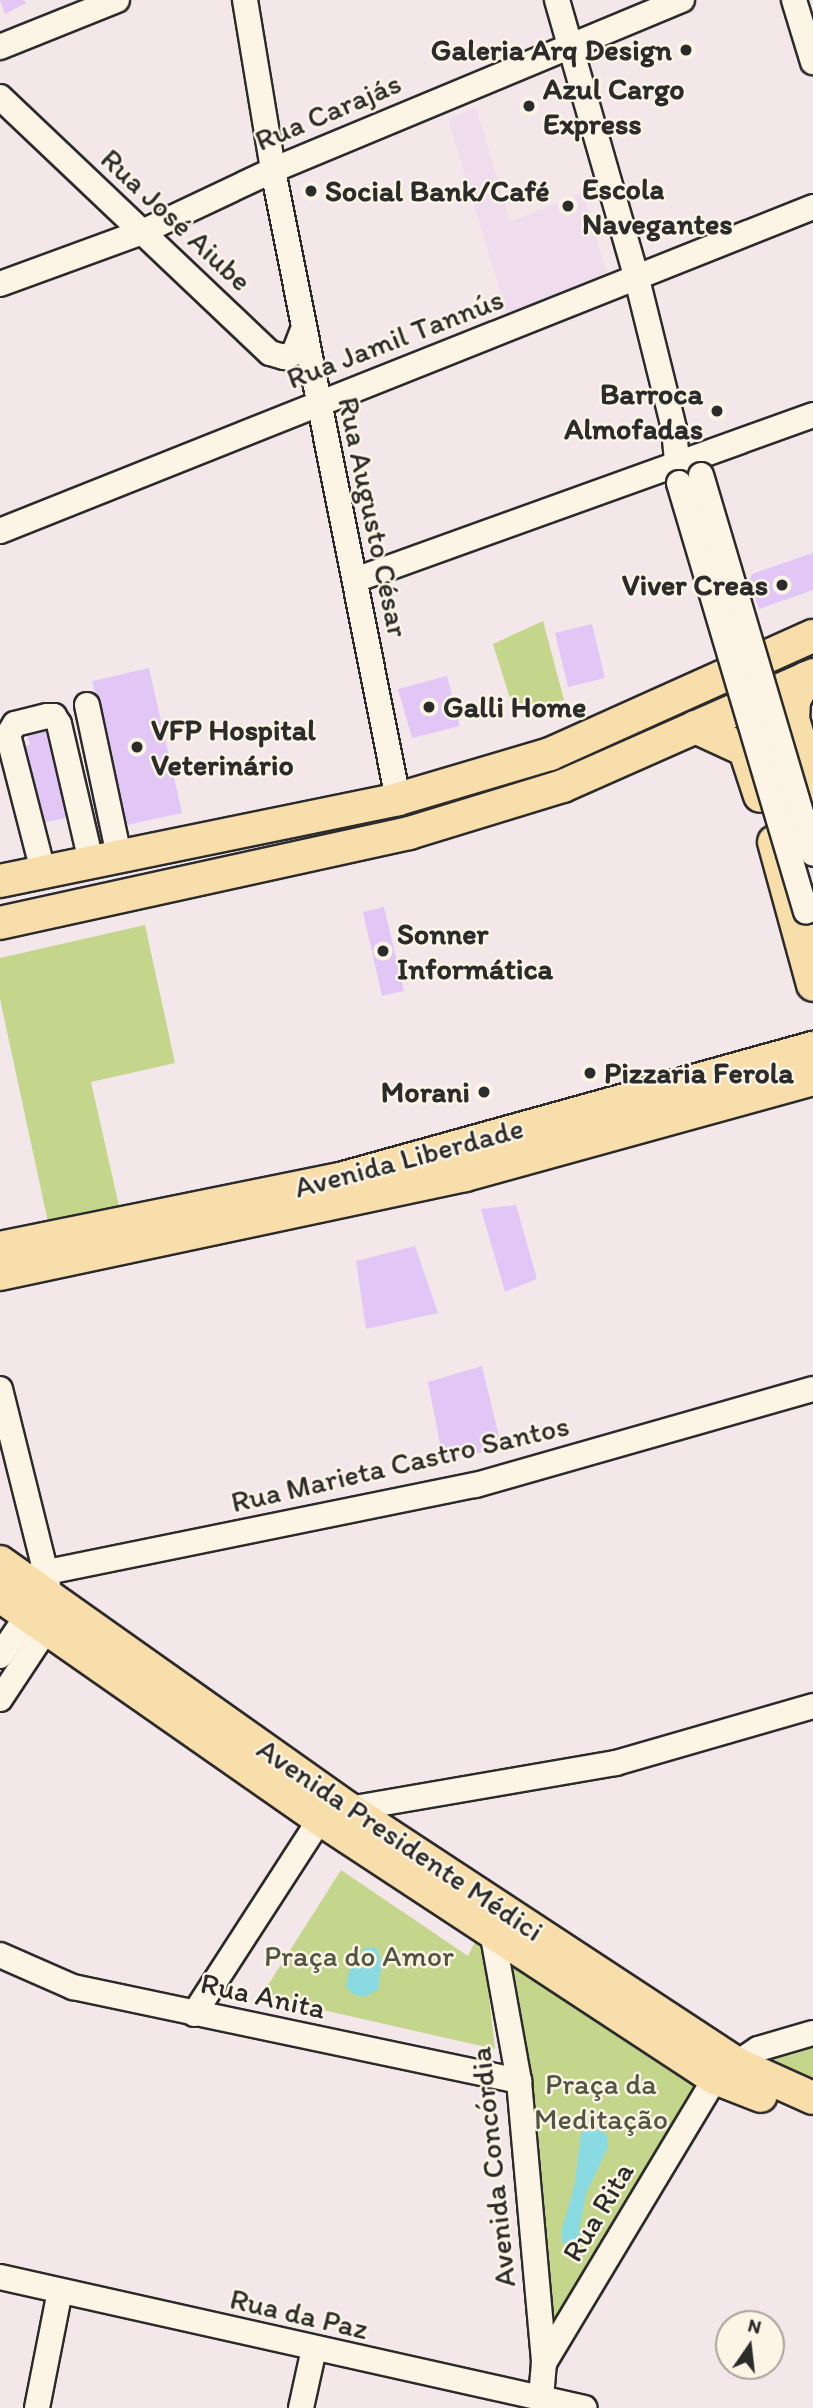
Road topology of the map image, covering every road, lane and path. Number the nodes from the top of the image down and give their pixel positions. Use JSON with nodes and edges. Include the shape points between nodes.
{"nodes":[{"id":1,"x":117,"y":0,"type":"edge"},
{"id":2,"x":245,"y":0,"type":"edge"},
{"id":3,"x":557,"y":0,"type":"edge"},
{"id":4,"x":682,"y":0,"type":"edge"},
{"id":5,"x":794,"y":0,"type":"edge"},
{"id":6,"x":569,"y":44,"type":"junction"},
{"id":7,"x":0,"y":47,"type":"edge"},
{"id":8,"x":813,"y":62,"type":"edge"},
{"id":9,"x":0,"y":97,"type":"edge"},
{"id":10,"x":272,"y":170,"type":"junction"},
{"id":11,"x":813,"y":207,"type":"edge"},
{"id":12,"x":142,"y":232,"type":"junction"},
{"id":13,"x":638,"y":279,"type":"junction"},
{"id":14,"x":0,"y":284,"type":"edge"},
{"id":15,"x":303,"y":329,"type":"junction"},
{"id":16,"x":317,"y":402,"type":"junction"},
{"id":17,"x":813,"y":415,"type":"edge"},
{"id":18,"x":687,"y":471,"type":"junction"},
{"id":19,"x":0,"y":531,"type":"edge"},
{"id":20,"x":355,"y":580,"type":"junction"},
{"id":21,"x":813,"y":636,"type":"edge"},
{"id":22,"x":810,"y":676,"type":"edge"},
{"id":23,"x":87,"y":705,"type":"dead end"},
{"id":24,"x":695,"y":727,"type":"junction"},
{"id":25,"x":813,"y":787,"type":"edge"},
{"id":26,"x":398,"y":799,"type":"junction"},
{"id":27,"x":761,"y":800,"type":"junction"},
{"id":28,"x":813,"y":853,"type":"edge"},
{"id":29,"x":105,"y":858,"type":"junction"},
{"id":30,"x":43,"y":871,"type":"junction"},
{"id":31,"x":0,"y":881,"type":"edge"},
{"id":32,"x":810,"y":922,"type":"edge"},
{"id":33,"x":0,"y":923,"type":"edge"},
{"id":34,"x":813,"y":985,"type":"edge"},
{"id":35,"x":813,"y":1048,"type":"edge"},
{"id":36,"x":813,"y":1079,"type":"edge"},
{"id":37,"x":520,"y":1144,"type":"junction"},
{"id":38,"x":0,"y":1248,"type":"edge"},
{"id":39,"x":0,"y":1274,"type":"edge"},
{"id":40,"x":0,"y":1389,"type":"edge"},
{"id":41,"x":813,"y":1389,"type":"edge"},
{"id":42,"x":0,"y":1562,"type":"edge"},
{"id":43,"x":41,"y":1591,"type":"junction"},
{"id":44,"x":0,"y":1596,"type":"edge"},
{"id":45,"x":0,"y":1656,"type":"edge"},
{"id":46,"x":0,"y":1699,"type":"edge"},
{"id":47,"x":813,"y":1706,"type":"edge"},
{"id":48,"x":349,"y":1809,"type":"junction"},
{"id":49,"x":320,"y":1819,"type":"junction"},
{"id":50,"x":492,"y":1930,"type":"junction"},
{"id":51,"x":0,"y":1955,"type":"edge"},
{"id":52,"x":194,"y":2014,"type":"junction"},
{"id":53,"x":813,"y":2033,"type":"edge"},
{"id":54,"x":725,"y":2071,"type":"junction"},
{"id":55,"x":519,"y":2081,"type":"junction"},
{"id":56,"x":813,"y":2098,"type":"edge"},
{"id":57,"x":813,"y":2117,"type":"edge"},
{"id":58,"x":0,"y":2277,"type":"edge"},
{"id":59,"x":60,"y":2291,"type":"junction"},
{"id":60,"x":314,"y":2350,"type":"junction"},
{"id":61,"x":544,"y":2363,"type":"junction"},
{"id":62,"x":526,"y":2401,"type":"edge"},
{"id":63,"x":37,"y":2408,"type":"edge"},
{"id":64,"x":301,"y":2408,"type":"edge"},
{"id":65,"x":585,"y":2408,"type":"edge"}],
"edges":[{"from":1,"to":7,"type":"street"},
{"from":2,"to":10,"type":"street","name":"Rua Augusto César"},
{"from":3,"to":6,"type":"street"},
{"from":4,"to":6,"type":"street","name":"Rua Carajás"},
{"from":5,"to":8,"type":"street"},
{"from":6,"to":10,"type":"street","name":"Rua Carajás"},
{"from":6,"to":13,"type":"street"},
{"from":9,"to":12,"type":"street","name":"Rua José Aiube"},
{"from":10,"to":12,"type":"street","name":"Rua Carajás"},
{"from":10,"to":15,"type":"street","name":"Rua Augusto César"},
{"from":11,"to":13,"type":"street","name":"Rua Jamil Tannús"},
{"from":12,"to":14,"type":"street","name":"Rua Carajás"},
{"from":12,"to":15,"type":"street","name":"Rua José Aiube","via":[[270,354],[294,354]]},
{"from":13,"to":16,"type":"street","name":"Rua Jamil Tannús"},
{"from":13,"to":18,"type":"street"},
{"from":15,"to":16,"type":"street","name":"Rua Augusto César"},
{"from":16,"to":19,"type":"street","name":"Rua Jamil Tannús"},
{"from":16,"to":20,"type":"street","name":"Rua Augusto César"},
{"from":17,"to":18,"type":"street"},
{"from":18,"to":20,"type":"street"},
{"from":18,"to":28,"type":"street","bridge":true},
{"from":18,"to":32,"type":"street","bridge":true},
{"from":20,"to":26,"type":"street","name":"Rua Augusto César"},
{"from":21,"to":26,"type":"main road","via":[[550,754]]},
{"from":22,"to":24,"type":"main road"},
{"from":22,"to":25,"type":"main road","via":[[794,701],[793,719]]},
{"from":23,"to":29,"type":"street"},
{"from":24,"to":27,"type":"main road","via":[[745,750]]},
{"from":24,"to":33,"type":"main road","via":[[563,786],[409,833]]},
{"from":25,"to":27,"type":"main road","via":[[795,771],[781,769],[771,777]]},
{"from":26,"to":29,"type":"main road"},
{"from":27,"to":34,"type":"main road"},
{"from":29,"to":30,"type":"main road"},
{"from":29,"to":30,"type":"street","via":[[59,724],[54,716],[47,716],[15,724],[8,735]]},
{"from":30,"to":31,"type":"main road"},
{"from":35,"to":37,"type":"main road","name":"Avenida Liberdade"},
{"from":36,"to":37,"type":"main road","name":"Avenida Liberdade"},
{"from":37,"to":38,"type":"main road","name":"Avenida Liberdade"},
{"from":37,"to":39,"type":"main road","name":"Avenida Liberdade","via":[[260,1221]]},
{"from":40,"to":43,"type":"street"},
{"from":41,"to":43,"type":"street","name":"Rua Marieta Castro Santos","via":[[475,1485]]},
{"from":42,"to":43,"type":"main road","name":"Avenida Presidente Médici"},
{"from":43,"to":44,"type":"main road","name":"Avenida Presidente Médici"},
{"from":43,"to":45,"type":"street"},
{"from":43,"to":46,"type":"street"},
{"from":43,"to":48,"type":"main road","name":"Avenida Presidente Médici"},
{"from":43,"to":49,"type":"main road","name":"Avenida Presidente Médici"},
{"from":47,"to":48,"type":"street","via":[[616,1763]]},
{"from":48,"to":49,"type":"street"},
{"from":48,"to":54,"type":"main road","name":"Avenida Presidente Médici"},
{"from":49,"to":50,"type":"main road","name":"Avenida Presidente Médici"},
{"from":49,"to":52,"type":"street"},
{"from":50,"to":54,"type":"main road","name":"Avenida Presidente Médici"},
{"from":50,"to":55,"type":"street","name":"Avenida Concórdia"},
{"from":51,"to":52,"type":"street","name":"Rua Anita","via":[[73,1987]]},
{"from":52,"to":55,"type":"street","name":"Rua Anita"},
{"from":53,"to":54,"type":"street","via":[[758,2049]]},
{"from":54,"to":56,"type":"main road","name":"Avenida Presidente Médici"},
{"from":54,"to":57,"type":"main road","name":"Avenida Presidente Médici"},
{"from":54,"to":61,"type":"street","name":"Rua Rita"},
{"from":55,"to":61,"type":"street","name":"Avenida Concórdia"},
{"from":58,"to":59,"type":"street","name":"Rua da Paz"},
{"from":59,"to":60,"type":"street","name":"Rua da Paz"},
{"from":59,"to":63,"type":"street"},
{"from":60,"to":62,"type":"street","name":"Rua da Paz"},
{"from":60,"to":64,"type":"street"},
{"from":61,"to":62,"type":"street","name":"Avenida Concórdia"},
{"from":62,"to":65,"type":"street","name":"Rua da Paz"}]}
